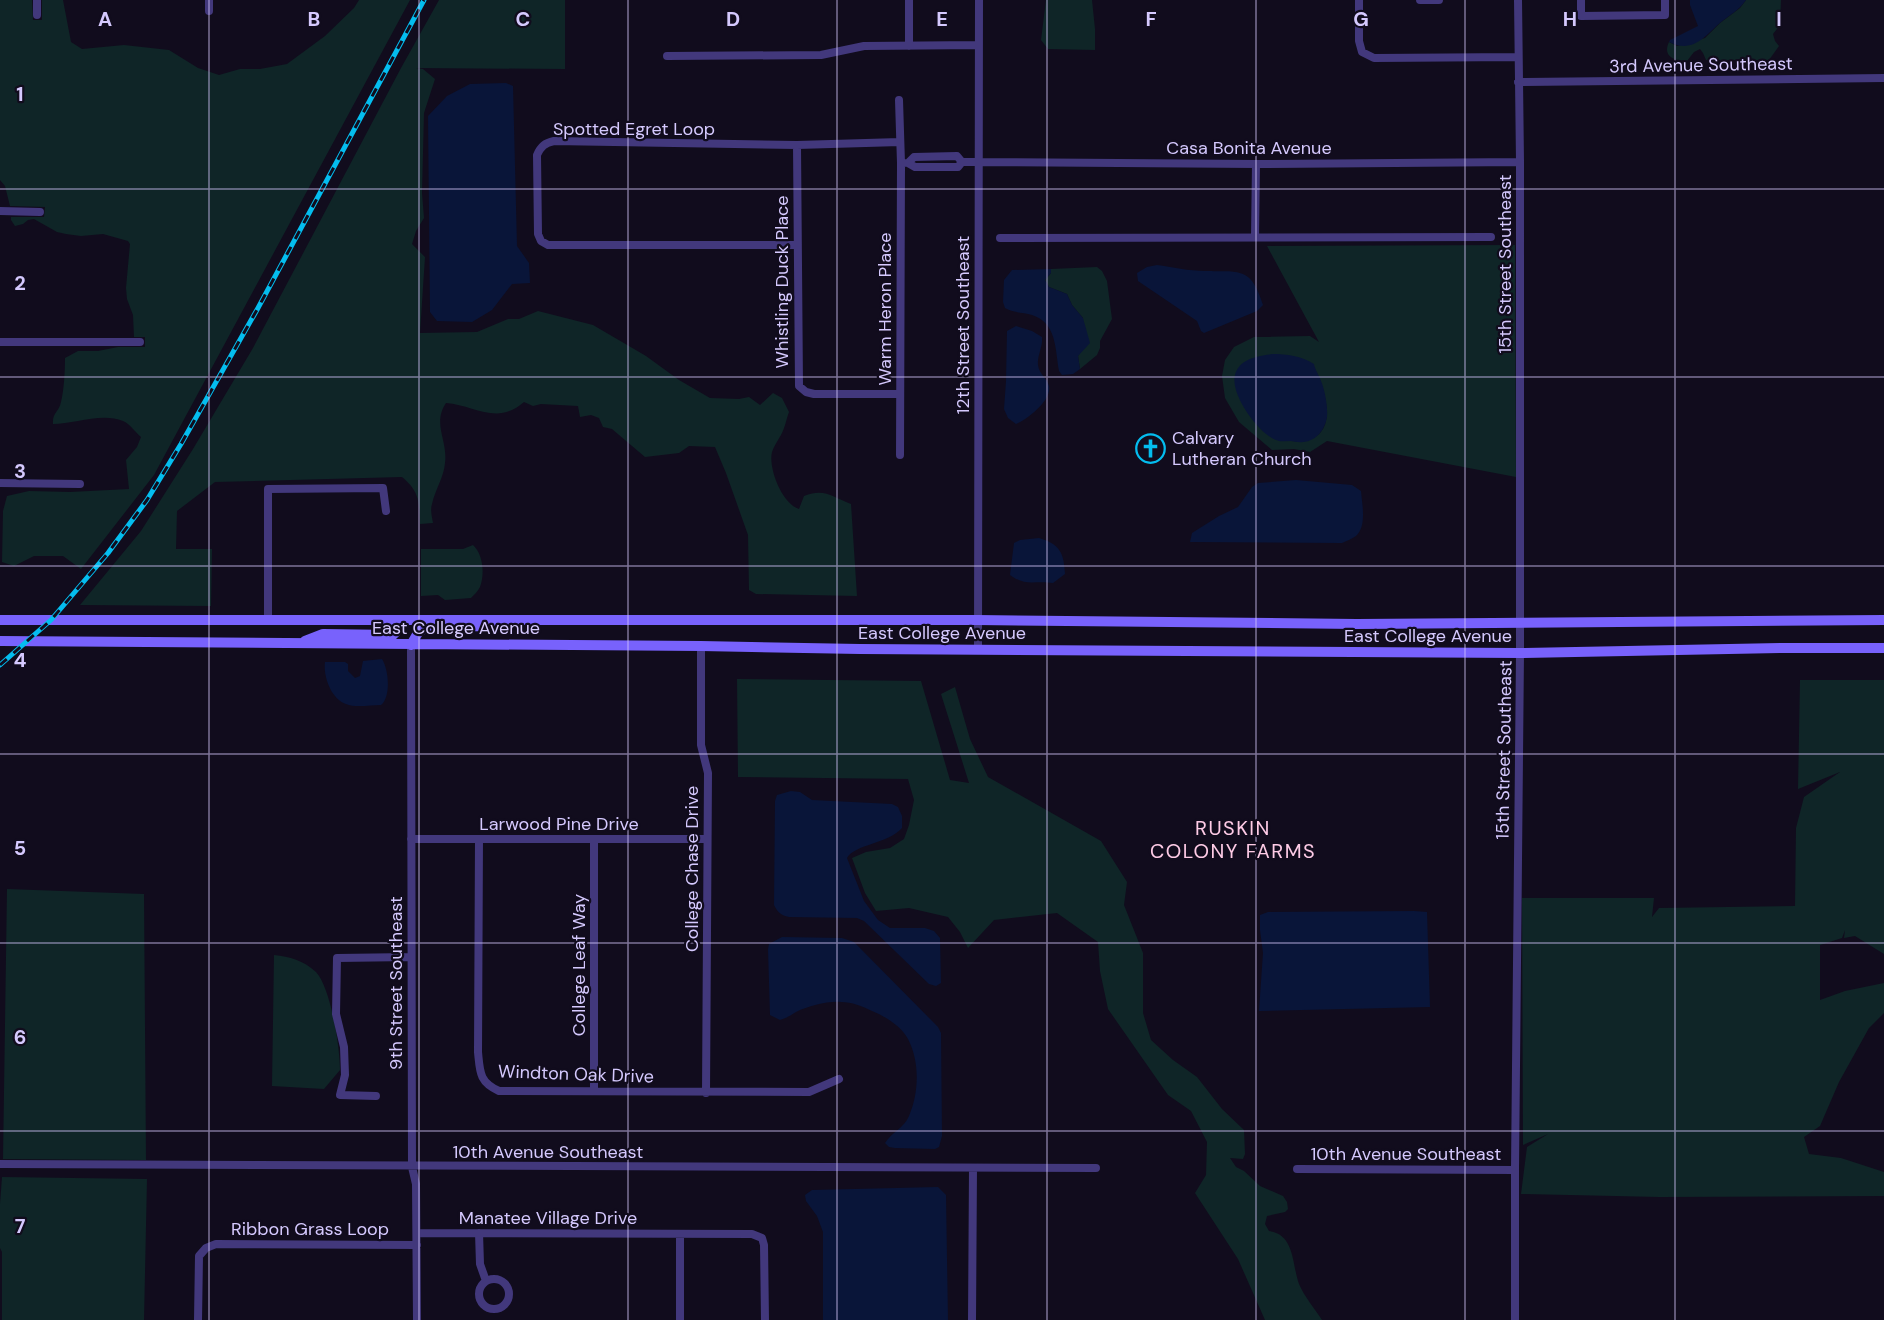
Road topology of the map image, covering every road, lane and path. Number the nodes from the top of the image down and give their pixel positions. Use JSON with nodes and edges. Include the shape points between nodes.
{"nodes":[{"id":1,"x":37,"y":0,"type":"edge"},
{"id":2,"x":209,"y":0,"type":"edge"},
{"id":3,"x":909,"y":0,"type":"edge"},
{"id":4,"x":979,"y":0,"type":"edge"},
{"id":5,"x":1359,"y":0,"type":"edge"},
{"id":6,"x":1420,"y":0,"type":"edge"},
{"id":7,"x":1439,"y":0,"type":"edge"},
{"id":8,"x":1518,"y":0,"type":"edge"},
{"id":9,"x":1581,"y":0,"type":"edge"},
{"id":10,"x":1665,"y":0,"type":"edge"},
{"id":11,"x":209,"y":11,"type":"dead end"},
{"id":12,"x":37,"y":15,"type":"dead end"},
{"id":13,"x":978,"y":45,"type":"junction"},
{"id":14,"x":909,"y":46,"type":"junction"},
{"id":15,"x":667,"y":56,"type":"dead end"},
{"id":16,"x":1518,"y":57,"type":"junction"},
{"id":17,"x":1884,"y":78,"type":"edge"},
{"id":18,"x":1518,"y":82,"type":"junction"},
{"id":19,"x":899,"y":100,"type":"dead end"},
{"id":20,"x":900,"y":142,"type":"junction"},
{"id":21,"x":797,"y":145,"type":"junction"},
{"id":22,"x":978,"y":162,"type":"junction"},
{"id":23,"x":1520,"y":162,"type":"junction"},
{"id":24,"x":904,"y":163,"type":"junction"},
{"id":25,"x":1256,"y":164,"type":"junction"},
{"id":26,"x":0,"y":211,"type":"edge"},
{"id":27,"x":40,"y":212,"type":"dead end"},
{"id":28,"x":1255,"y":237,"type":"junction"},
{"id":29,"x":1491,"y":237,"type":"dead end"},
{"id":30,"x":1000,"y":238,"type":"dead end"},
{"id":31,"x":797,"y":245,"type":"junction"},
{"id":32,"x":0,"y":342,"type":"edge"},
{"id":33,"x":140,"y":342,"type":"dead end"},
{"id":34,"x":900,"y":394,"type":"junction"},
{"id":35,"x":900,"y":455,"type":"dead end"},
{"id":36,"x":0,"y":483,"type":"edge"},
{"id":37,"x":80,"y":484,"type":"dead end"},
{"id":38,"x":386,"y":512,"type":"dead end"},
{"id":39,"x":0,"y":620,"type":"edge"},
{"id":40,"x":383,"y":620,"type":"junction"},
{"id":41,"x":525,"y":620,"type":"junction"},
{"id":42,"x":977,"y":620,"type":"junction"},
{"id":43,"x":1884,"y":620,"type":"edge"},
{"id":44,"x":268,"y":621,"type":"junction"},
{"id":45,"x":1520,"y":623,"type":"junction"},
{"id":46,"x":396,"y":632,"type":"junction"},
{"id":47,"x":0,"y":641,"type":"edge"},
{"id":48,"x":299,"y":644,"type":"junction"},
{"id":49,"x":411,"y":645,"type":"junction"},
{"id":50,"x":701,"y":646,"type":"junction"},
{"id":51,"x":1884,"y":648,"type":"edge"},
{"id":52,"x":978,"y":650,"type":"junction"},
{"id":53,"x":1520,"y":653,"type":"junction"},
{"id":54,"x":411,"y":838,"type":"junction"},
{"id":55,"x":479,"y":839,"type":"junction"},
{"id":56,"x":594,"y":839,"type":"junction"},
{"id":57,"x":707,"y":839,"type":"junction"},
{"id":58,"x":411,"y":957,"type":"junction"},
{"id":59,"x":839,"y":1079,"type":"dead end"},
{"id":60,"x":594,"y":1091,"type":"junction"},
{"id":61,"x":706,"y":1093,"type":"junction"},
{"id":62,"x":376,"y":1096,"type":"dead end"},
{"id":63,"x":0,"y":1164,"type":"edge"},
{"id":64,"x":412,"y":1167,"type":"junction"},
{"id":65,"x":973,"y":1168,"type":"junction"},
{"id":66,"x":1096,"y":1168,"type":"dead end"},
{"id":67,"x":1297,"y":1169,"type":"dead end"},
{"id":68,"x":1515,"y":1170,"type":"junction"},
{"id":69,"x":417,"y":1233,"type":"junction"},
{"id":70,"x":478,"y":1233,"type":"junction"},
{"id":71,"x":680,"y":1234,"type":"junction"},
{"id":72,"x":417,"y":1245,"type":"junction"},
{"id":73,"x":486,"y":1281,"type":"junction"},
{"id":74,"x":198,"y":1320,"type":"edge"},
{"id":75,"x":417,"y":1320,"type":"edge"},
{"id":76,"x":680,"y":1320,"type":"edge"},
{"id":77,"x":765,"y":1320,"type":"edge"},
{"id":78,"x":972,"y":1320,"type":"edge"},
{"id":79,"x":1515,"y":1320,"type":"edge"}],
"edges":[{"from":1,"to":12,"type":"street"},
{"from":2,"to":11,"type":"street"},
{"from":3,"to":14,"type":"street"},
{"from":4,"to":13,"type":"street","name":"12th Street Southeast"},
{"from":5,"to":16,"type":"street","via":[[1359,41],[1362,52],[1374,58]]},
{"from":6,"to":7,"type":"street"},
{"from":8,"to":16,"type":"street","name":"15th Street Southeast"},
{"from":9,"to":10,"type":"street","via":[[1581,16],[1665,15]]},
{"from":13,"to":14,"type":"street"},
{"from":13,"to":22,"type":"street","name":"12th Street Southeast"},
{"from":14,"to":15,"type":"street","via":[[864,46],[821,55]]},
{"from":16,"to":18,"type":"street","name":"15th Street Southeast"},
{"from":17,"to":18,"type":"street","name":"3rd Avenue Southeast"},
{"from":18,"to":23,"type":"street","name":"15th Street Southeast"},
{"from":19,"to":20,"type":"street","name":"Warm Heron Place"},
{"from":20,"to":21,"type":"street","name":"Spotted Egret Loop"},
{"from":20,"to":24,"type":"street","name":"Warm Heron Place"},
{"from":21,"to":31,"type":"street","name":"Whistling Duck Place"},
{"from":21,"to":31,"type":"street","name":"Spotted Egret Loop","via":[[554,141],[547,142],[537,155],[538,234],[548,245]]},
{"from":22,"to":24,"type":"street","name":"Casa Bonita Avenue","via":[[962,162],[957,156],[925,156]]},
{"from":22,"to":25,"type":"street","name":"Casa Bonita Avenue"},
{"from":22,"to":42,"type":"street","name":"12th Street Southeast"},
{"from":23,"to":25,"type":"street","name":"Casa Bonita Avenue"},
{"from":23,"to":45,"type":"street","name":"15th Street Southeast"},
{"from":24,"to":34,"type":"street","name":"Warm Heron Place"},
{"from":25,"to":28,"type":"street"},
{"from":26,"to":27,"type":"street"},
{"from":28,"to":29,"type":"street"},
{"from":28,"to":30,"type":"street"},
{"from":31,"to":34,"type":"street","name":"Whistling Duck Place","via":[[799,386],[814,394]]},
{"from":32,"to":33,"type":"street"},
{"from":34,"to":35,"type":"street","name":"Warm Heron Place"},
{"from":36,"to":37,"type":"street"},
{"from":38,"to":44,"type":"street","via":[[383,488],[268,489]]},
{"from":39,"to":44,"type":"main road","name":"East College Avenue"},
{"from":40,"to":41,"type":"main road","name":"East College Avenue"},
{"from":40,"to":44,"type":"main road","name":"East College Avenue"},
{"from":40,"to":46,"type":"main road"},
{"from":41,"to":42,"type":"main road","name":"East College Avenue"},
{"from":41,"to":49,"type":"main road","via":[[488,627],[432,627],[419,631]]},
{"from":42,"to":45,"type":"main road","name":"East College Avenue"},
{"from":42,"to":52,"type":"street","name":"12th Street Southeast"},
{"from":43,"to":45,"type":"main road","name":"East College Avenue"},
{"from":45,"to":53,"type":"street","name":"15th Street Southeast"},
{"from":46,"to":48,"type":"main road","via":[[322,634]]},
{"from":46,"to":49,"type":"main road"},
{"from":47,"to":48,"type":"main road","name":"East College Avenue"},
{"from":48,"to":49,"type":"main road","name":"East College Avenue"},
{"from":49,"to":50,"type":"main road","name":"East College Avenue"},
{"from":49,"to":54,"type":"street","name":"9th Street Southeast"},
{"from":50,"to":52,"type":"main road","name":"East College Avenue"},
{"from":50,"to":57,"type":"street","name":"College Chase Drive","via":[[701,745],[708,773]]},
{"from":51,"to":53,"type":"main road","name":"East College Avenue"},
{"from":52,"to":53,"type":"main road","name":"East College Avenue"},
{"from":53,"to":68,"type":"street","name":"15th Street Southeast"},
{"from":54,"to":55,"type":"street","name":"Larwood Pine Drive"},
{"from":54,"to":58,"type":"street","name":"9th Street Southeast"},
{"from":55,"to":56,"type":"street","name":"Larwood Pine Drive"},
{"from":55,"to":60,"type":"street","name":"Windton Oak Drive","via":[[478,1052],[482,1078],[499,1091]]},
{"from":56,"to":57,"type":"street","name":"Larwood Pine Drive"},
{"from":56,"to":60,"type":"street","name":"College Leaf Way"},
{"from":57,"to":61,"type":"street","name":"College Chase Drive"},
{"from":58,"to":62,"type":"street","via":[[337,958],[336,1014],[344,1047],[345,1076],[340,1095]]},
{"from":58,"to":64,"type":"street","name":"9th Street Southeast"},
{"from":59,"to":61,"type":"street","name":"Windton Oak Drive","via":[[809,1092]]},
{"from":60,"to":61,"type":"street","name":"Windton Oak Drive"},
{"from":63,"to":64,"type":"street","name":"10th Avenue Southeast"},
{"from":64,"to":65,"type":"street","name":"10th Avenue Southeast"},
{"from":64,"to":69,"type":"street","name":"9th Street Southeast"},
{"from":65,"to":66,"type":"street","name":"10th Avenue Southeast"},
{"from":65,"to":78,"type":"street"},
{"from":67,"to":68,"type":"street","name":"10th Avenue Southeast"},
{"from":68,"to":79,"type":"street","name":"15th Street Southeast"},
{"from":69,"to":70,"type":"street","name":"Manatee Village Drive"},
{"from":69,"to":72,"type":"street","name":"9th Street Southeast"},
{"from":70,"to":71,"type":"street","name":"Manatee Village Drive"},
{"from":70,"to":73,"type":"street","via":[[480,1264]]},
{"from":71,"to":76,"type":"street"},
{"from":71,"to":77,"type":"street","name":"Manatee Village Drive","via":[[752,1234],[762,1238]]},
{"from":72,"to":74,"type":"street","name":"Ribbon Grass Loop","via":[[216,1244],[199,1256]]},
{"from":72,"to":75,"type":"street","name":"9th Street Southeast"},
{"from":73,"to":73,"type":"street","via":[[479,1293],[482,1302],[494,1309],[503,1306],[509,1298],[508,1288],[496,1279]]}]}
